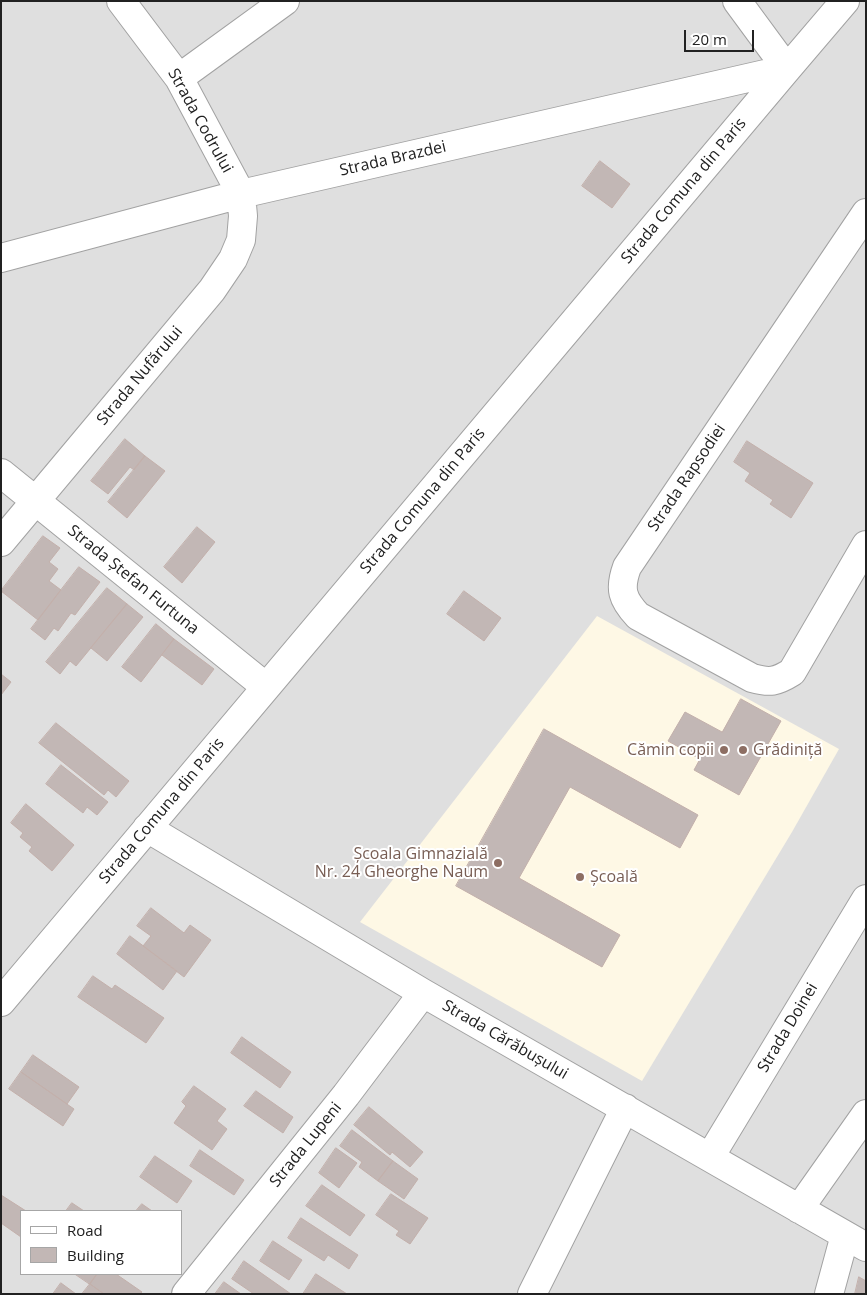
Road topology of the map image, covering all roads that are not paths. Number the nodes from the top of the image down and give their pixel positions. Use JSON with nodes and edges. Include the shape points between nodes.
{"nodes":[{"id":1,"x":121,"y":1,"type":"edge"},
{"id":2,"x":285,"y":1,"type":"edge"},
{"id":3,"x":737,"y":1,"type":"edge"},
{"id":4,"x":845,"y":1,"type":"edge"},
{"id":5,"x":787,"y":69,"type":"junction"},
{"id":6,"x":180,"y":78,"type":"junction"},
{"id":7,"x":241,"y":194,"type":"junction"},
{"id":8,"x":866,"y":213,"type":"edge"},
{"id":9,"x":1,"y":258,"type":"edge"},
{"id":10,"x":1,"y":473,"type":"edge"},
{"id":11,"x":35,"y":501,"type":"junction"},
{"id":12,"x":1,"y":542,"type":"edge"},
{"id":13,"x":866,"y":545,"type":"edge"},
{"id":14,"x":266,"y":687,"type":"junction"},
{"id":15,"x":147,"y":828,"type":"junction"},
{"id":16,"x":866,"y":899,"type":"edge"},
{"id":17,"x":423,"y":993,"type":"junction"},
{"id":18,"x":1,"y":1002,"type":"edge"},
{"id":19,"x":626,"y":1108,"type":"junction"},
{"id":20,"x":866,"y":1114,"type":"edge"},
{"id":21,"x":710,"y":1157,"type":"junction"},
{"id":22,"x":798,"y":1209,"type":"junction"},
{"id":23,"x":855,"y":1241,"type":"edge"},
{"id":24,"x":186,"y":1294,"type":"edge"},
{"id":25,"x":532,"y":1294,"type":"edge"},
{"id":26,"x":829,"y":1294,"type":"edge"}],
"edges":[{"from":1,"to":6,"type":"street","name":"Strada Codrului"},
{"from":2,"to":6,"type":"street"},
{"from":3,"to":5,"type":"street"},
{"from":4,"to":5,"type":"street","name":"Strada Comuna din Paris"},
{"from":5,"to":7,"type":"street","name":"Strada Brazdei"},
{"from":5,"to":14,"type":"street","name":"Strada Comuna din Paris"},
{"from":6,"to":7,"type":"street","name":"Strada Codrului"},
{"from":7,"to":9,"type":"street","name":"Strada Brazdei"},
{"from":7,"to":11,"type":"street","name":"Strada Nufărului","via":[[242,240],[233,259],[212,290]]},
{"from":8,"to":13,"type":"street","name":"Strada Rapsodiei","via":[[628,567],[622,581],[623,594],[638,616],[752,678],[766,682],[779,680],[792,672]]},
{"from":10,"to":11,"type":"street","name":"Strada Ștefan Furtuna"},
{"from":11,"to":12,"type":"street","name":"Strada Nufărului"},
{"from":11,"to":14,"type":"street","name":"Strada Ștefan Furtuna"},
{"from":14,"to":15,"type":"street","name":"Strada Comuna din Paris"},
{"from":15,"to":17,"type":"street","name":"Strada Cărăbușului"},
{"from":15,"to":18,"type":"street","name":"Strada Comuna din Paris"},
{"from":16,"to":21,"type":"street","name":"Strada Doinei"},
{"from":17,"to":19,"type":"street","name":"Strada Cărăbușului"},
{"from":17,"to":24,"type":"street","name":"Strada Lupeni","via":[[346,1095]]},
{"from":19,"to":21,"type":"street","name":"Strada Cărăbușului"},
{"from":19,"to":25,"type":"street"},
{"from":20,"to":22,"type":"street"},
{"from":21,"to":22,"type":"street","name":"Strada Cărăbușului"},
{"from":22,"to":23,"type":"street","name":"Strada Cărăbușului"},
{"from":23,"to":26,"type":"street"}]}
